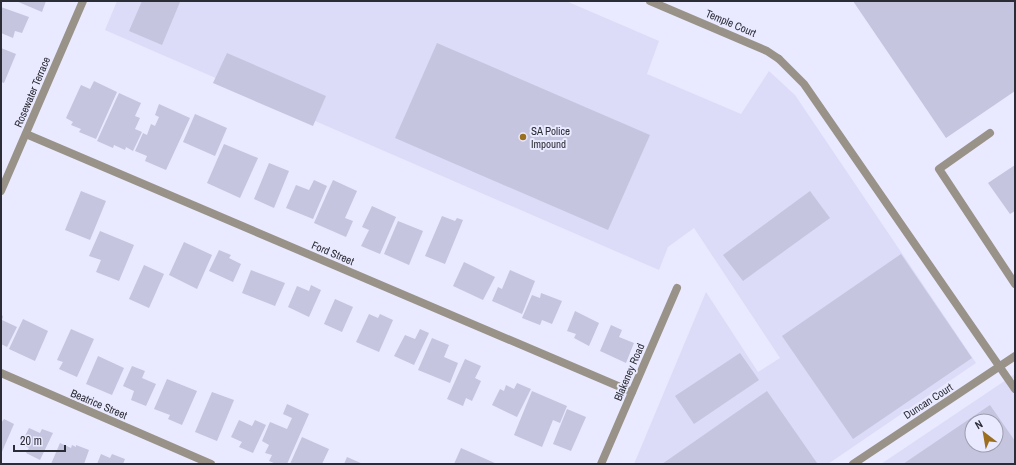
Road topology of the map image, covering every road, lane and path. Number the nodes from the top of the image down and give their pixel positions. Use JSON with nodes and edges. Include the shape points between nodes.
{"nodes":[{"id":1,"x":83,"y":1,"type":"edge"},
{"id":2,"x":650,"y":1,"type":"edge"},
{"id":3,"x":990,"y":133,"type":"dead end"},
{"id":4,"x":26,"y":134,"type":"junction"},
{"id":5,"x":1,"y":191,"type":"edge"},
{"id":6,"x":1015,"y":284,"type":"edge"},
{"id":7,"x":677,"y":288,"type":"dead end"},
{"id":8,"x":1015,"y":356,"type":"edge"},
{"id":9,"x":1000,"y":367,"type":"junction"},
{"id":10,"x":1,"y":373,"type":"edge"},
{"id":11,"x":1015,"y":389,"type":"edge"},
{"id":12,"x":632,"y":392,"type":"junction"},
{"id":13,"x":211,"y":464,"type":"edge"},
{"id":14,"x":601,"y":464,"type":"edge"},
{"id":15,"x":853,"y":464,"type":"edge"}],
"edges":[{"from":1,"to":4,"type":"street","name":"Rosewater Terrace"},
{"from":2,"to":9,"type":"street","name":"Temple Court","via":[[767,51],[779,59],[804,84]]},
{"from":3,"to":6,"type":"street","via":[[939,169]]},
{"from":4,"to":5,"type":"street","name":"Rosewater Terrace"},
{"from":4,"to":12,"type":"street","name":"Ford Street"},
{"from":7,"to":12,"type":"street","name":"Blakeney Road"},
{"from":8,"to":9,"type":"street","name":"Duncan Court"},
{"from":9,"to":11,"type":"street","name":"Temple Court"},
{"from":9,"to":15,"type":"street","name":"Duncan Court"},
{"from":10,"to":13,"type":"street","name":"Beatrice Street"},
{"from":12,"to":14,"type":"street","name":"Blakeney Road"}]}
